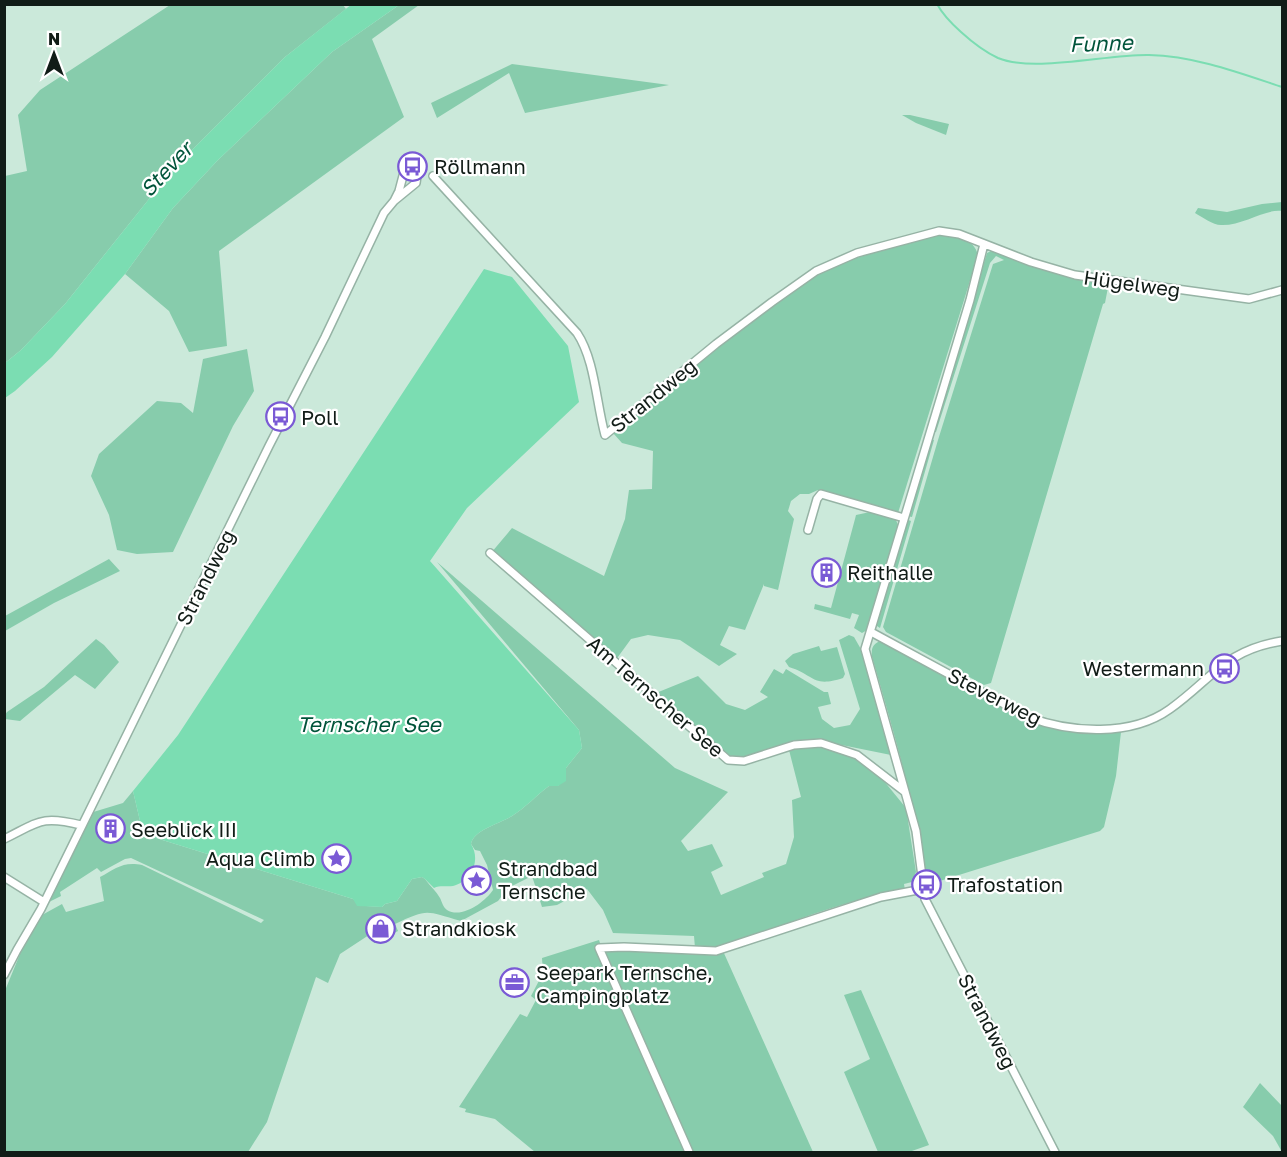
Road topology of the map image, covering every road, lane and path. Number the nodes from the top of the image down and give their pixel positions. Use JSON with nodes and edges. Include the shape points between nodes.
{"nodes":[{"id":1,"x":433,"y":176,"type":"dead end"},
{"id":2,"x":394,"y":201,"type":"dead end"},
{"id":3,"x":984,"y":244,"type":"junction"},
{"id":4,"x":1282,"y":290,"type":"edge"},
{"id":5,"x":904,"y":518,"type":"junction"},
{"id":6,"x":808,"y":531,"type":"dead end"},
{"id":7,"x":490,"y":553,"type":"dead end"},
{"id":8,"x":871,"y":632,"type":"junction"},
{"id":9,"x":1282,"y":641,"type":"edge"},
{"id":10,"x":905,"y":792,"type":"junction"},
{"id":11,"x":81,"y":825,"type":"junction"},
{"id":12,"x":4,"y":839,"type":"edge"},
{"id":13,"x":4,"y":877,"type":"edge"},
{"id":14,"x":923,"y":889,"type":"junction"},
{"id":15,"x":44,"y":902,"type":"junction"},
{"id":16,"x":4,"y":975,"type":"edge"},
{"id":17,"x":689,"y":1152,"type":"edge"},
{"id":18,"x":1055,"y":1152,"type":"edge"}],
"edges":[{"from":1,"to":3,"type":"street","name":"Strandweg","via":[[577,333],[587,352],[605,435],[716,344],[816,271],[857,254],[939,231]]},
{"from":2,"to":11,"type":"street","name":"Strandweg","via":[[384,213],[326,337]]},
{"from":3,"to":4,"type":"street","name":"Hügelweg","via":[[1087,277],[1249,298]]},
{"from":3,"to":5,"type":"street","name":"Strandweg"},
{"from":5,"to":6,"type":"street","via":[[821,494]]},
{"from":5,"to":8,"type":"street","name":"Strandweg"},
{"from":7,"to":10,"type":"street","name":"Am Ternscher See","via":[[728,760],[744,761],[794,745],[821,743],[857,755]]},
{"from":8,"to":9,"type":"street","name":"Steverweg","via":[[1028,717],[1053,725],[1091,728],[1129,726],[1162,714],[1232,659],[1255,647]]},
{"from":8,"to":10,"type":"street","name":"Strandweg","via":[[865,649]]},
{"from":10,"to":14,"type":"street","name":"Strandweg","via":[[916,831]]},
{"from":11,"to":12,"type":"street","via":[[50,819]]},
{"from":11,"to":15,"type":"street","name":"Strandweg"},
{"from":13,"to":15,"type":"street"},
{"from":14,"to":17,"type":"street","via":[[881,897],[716,951],[599,948]]},
{"from":14,"to":18,"type":"street","name":"Strandweg"},
{"from":15,"to":16,"type":"street","name":"Strandweg"}]}
